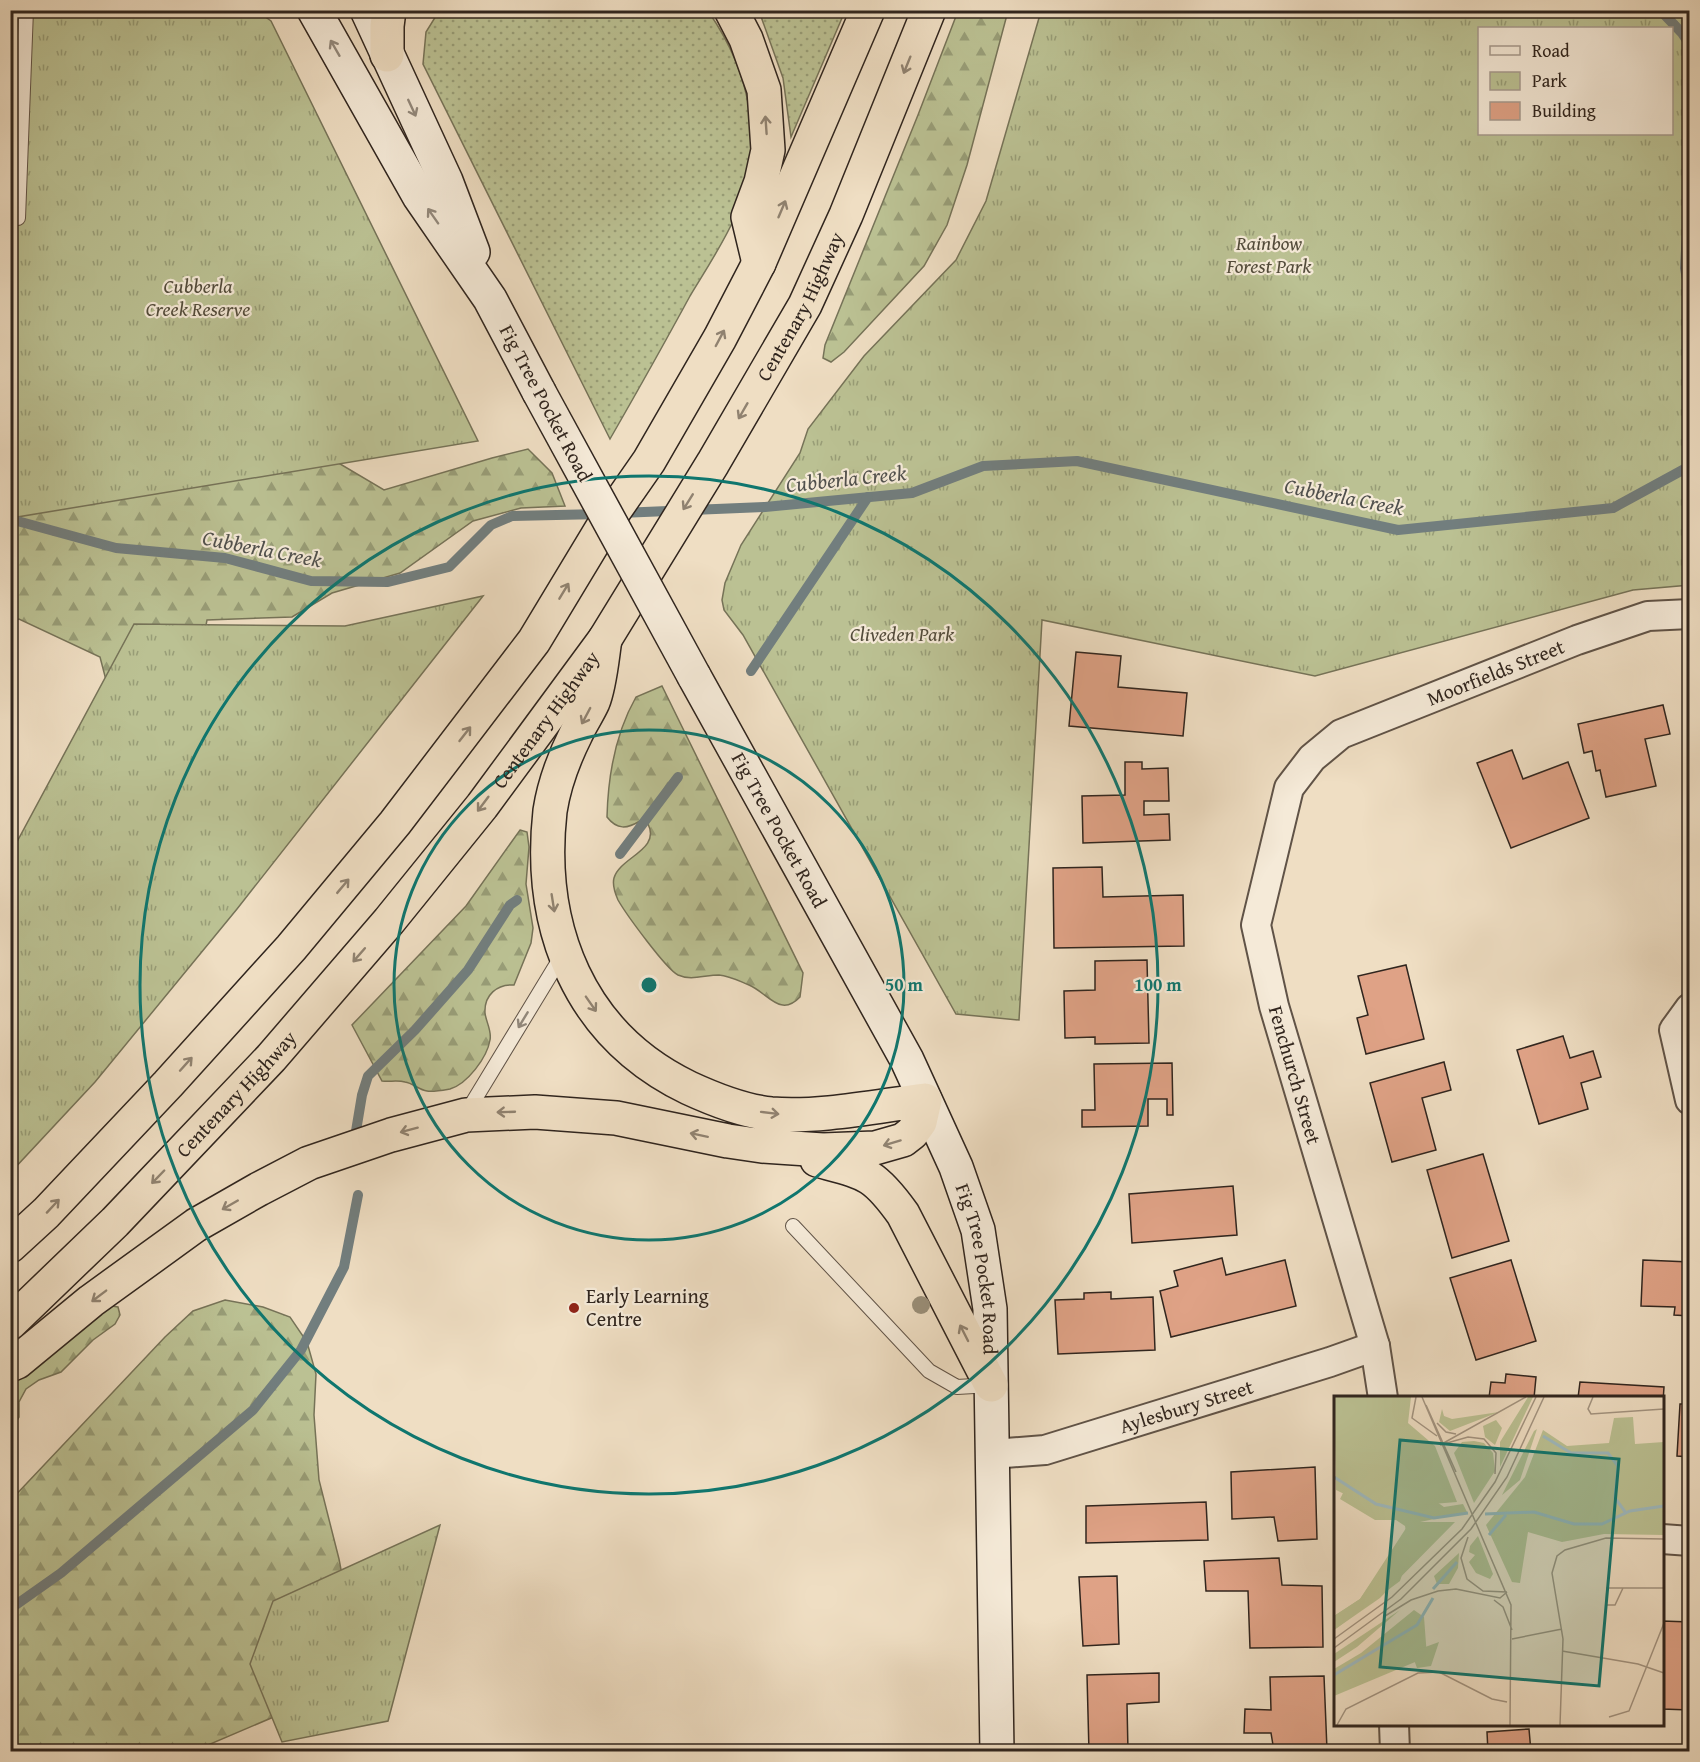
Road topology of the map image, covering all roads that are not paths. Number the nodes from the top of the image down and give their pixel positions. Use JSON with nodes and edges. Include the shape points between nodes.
{"nodes":[{"id":1,"x":26,"y":10,"type":"edge"},
{"id":2,"x":314,"y":10,"type":"edge"},
{"id":3,"x":367,"y":10,"type":"edge"},
{"id":4,"x":389,"y":10,"type":"edge"},
{"id":5,"x":731,"y":10,"type":"edge"},
{"id":6,"x":867,"y":10,"type":"edge"},
{"id":7,"x":928,"y":10,"type":"edge"},
{"id":8,"x":746,"y":25,"type":"edge"},
{"id":9,"x":387,"y":55,"type":"junction"},
{"id":10,"x":10,"y":218,"type":"edge"},
{"id":11,"x":759,"y":263,"type":"junction"},
{"id":12,"x":490,"y":299,"type":"junction"},
{"id":13,"x":1689,"y":614,"type":"edge"},
{"id":14,"x":605,"y":639,"type":"junction"},
{"id":15,"x":1312,"y":758,"type":"joint"},
{"id":16,"x":564,"y":952,"type":"junction"},
{"id":17,"x":1689,"y":1008,"type":"edge"},
{"id":18,"x":925,"y":1100,"type":"junction"},
{"id":19,"x":1689,"y":1100,"type":"edge"},
{"id":20,"x":466,"y":1115,"type":"junction"},
{"id":21,"x":762,"y":1146,"type":"junction"},
{"id":22,"x":793,"y":1226,"type":"dead end"},
{"id":23,"x":10,"y":1246,"type":"edge"},
{"id":24,"x":10,"y":1323,"type":"edge"},
{"id":25,"x":1375,"y":1346,"type":"junction"},
{"id":26,"x":10,"y":1365,"type":"edge"},
{"id":27,"x":991,"y":1385,"type":"junction"},
{"id":28,"x":1383,"y":1396,"type":"edge"},
{"id":29,"x":993,"y":1454,"type":"junction"},
{"id":30,"x":1664,"y":1539,"type":"edge"},
{"id":31,"x":1689,"y":1541,"type":"edge"},
{"id":32,"x":1394,"y":1726,"type":"edge"},
{"id":33,"x":997,"y":1752,"type":"edge"},
{"id":34,"x":1395,"y":1752,"type":"edge"}],
"edges":[{"from":1,"to":10,"type":"lane","via":[[18,218]]},
{"from":12,"to":2,"type":"main road","name":"Fig Tree Pocket Road","one_way":true,"via":[[419,196]]},
{"from":3,"to":9,"type":"main road","name":"Fig Tree Pocket Road"},
{"from":4,"to":9,"type":"highway"},
{"from":5,"to":8,"type":"highway"},
{"from":11,"to":6,"type":"highway","one_way":true},
{"from":7,"to":14,"type":"highway","name":"Centenary Highway","one_way":true,"via":[[846,215],[805,305]]},
{"from":11,"to":8,"type":"highway","one_way":true,"via":[[748,217],[768,150],[764,90]]},
{"from":9,"to":12,"type":"main road","name":"Fig Tree Pocket Road","one_way":true,"via":[[446,181]]},
{"from":23,"to":11,"type":"highway","one_way":true,"via":[[45,1214],[291,948],[395,823],[534,641],[601,530],[649,461]]},
{"from":12,"to":18,"type":"main road","name":"Fig Tree Pocket Road","bridge":true,"via":[[907,1060]]},
{"from":13,"to":15,"type":"street","name":"Moorfields Street","via":[[1648,616],[1577,640],[1341,734]]},
{"from":14,"to":16,"type":"highway","one_way":true,"via":[[594,700],[556,782],[551,809],[548,867]]},
{"from":14,"to":24,"type":"highway","name":"Centenary Highway","one_way":true,"via":[[482,806],[271,1058],[116,1222]]},
{"from":15,"to":25,"type":"street","name":"Fenchurch Street","via":[[1288,788],[1256,925],[1274,1006]]},
{"from":16,"to":18,"type":"highway","one_way":true,"via":[[581,990],[606,1025],[658,1070],[712,1098],[760,1112],[798,1115]]},
{"from":16,"to":20,"type":"lane","one_way":true},
{"from":17,"to":19,"type":"street","via":[[1674,1030]]},
{"from":18,"to":21,"type":"highway","one_way":true,"via":[[920,1122],[912,1133],[892,1144],[823,1150]]},
{"from":18,"to":27,"type":"main road","name":"Fig Tree Pocket Road","via":[[956,1167],[978,1230],[990,1309]]},
{"from":21,"to":20,"type":"highway","one_way":true,"via":[[616,1118],[535,1112]]},
{"from":20,"to":26,"type":"highway","one_way":true,"via":[[309,1163],[259,1189],[145,1260]]},
{"from":27,"to":21,"type":"highway","one_way":true,"via":[[903,1214],[885,1189],[855,1170]]},
{"from":22,"to":27,"type":"lane","name":"Fig Tree Pocket Road","via":[[929,1371],[957,1387]]},
{"from":25,"to":28,"type":"street","name":"Fenchurch Street"},
{"from":25,"to":29,"type":"street","name":"Aylesbury Street","via":[[1045,1450]]},
{"from":27,"to":29,"type":"main road","name":"Fig Tree Pocket Road"},
{"from":29,"to":33,"type":"main road","name":"Fig Tree Pocket Road"},
{"from":30,"to":31,"type":"street"},
{"from":32,"to":34,"type":"street"}]}
